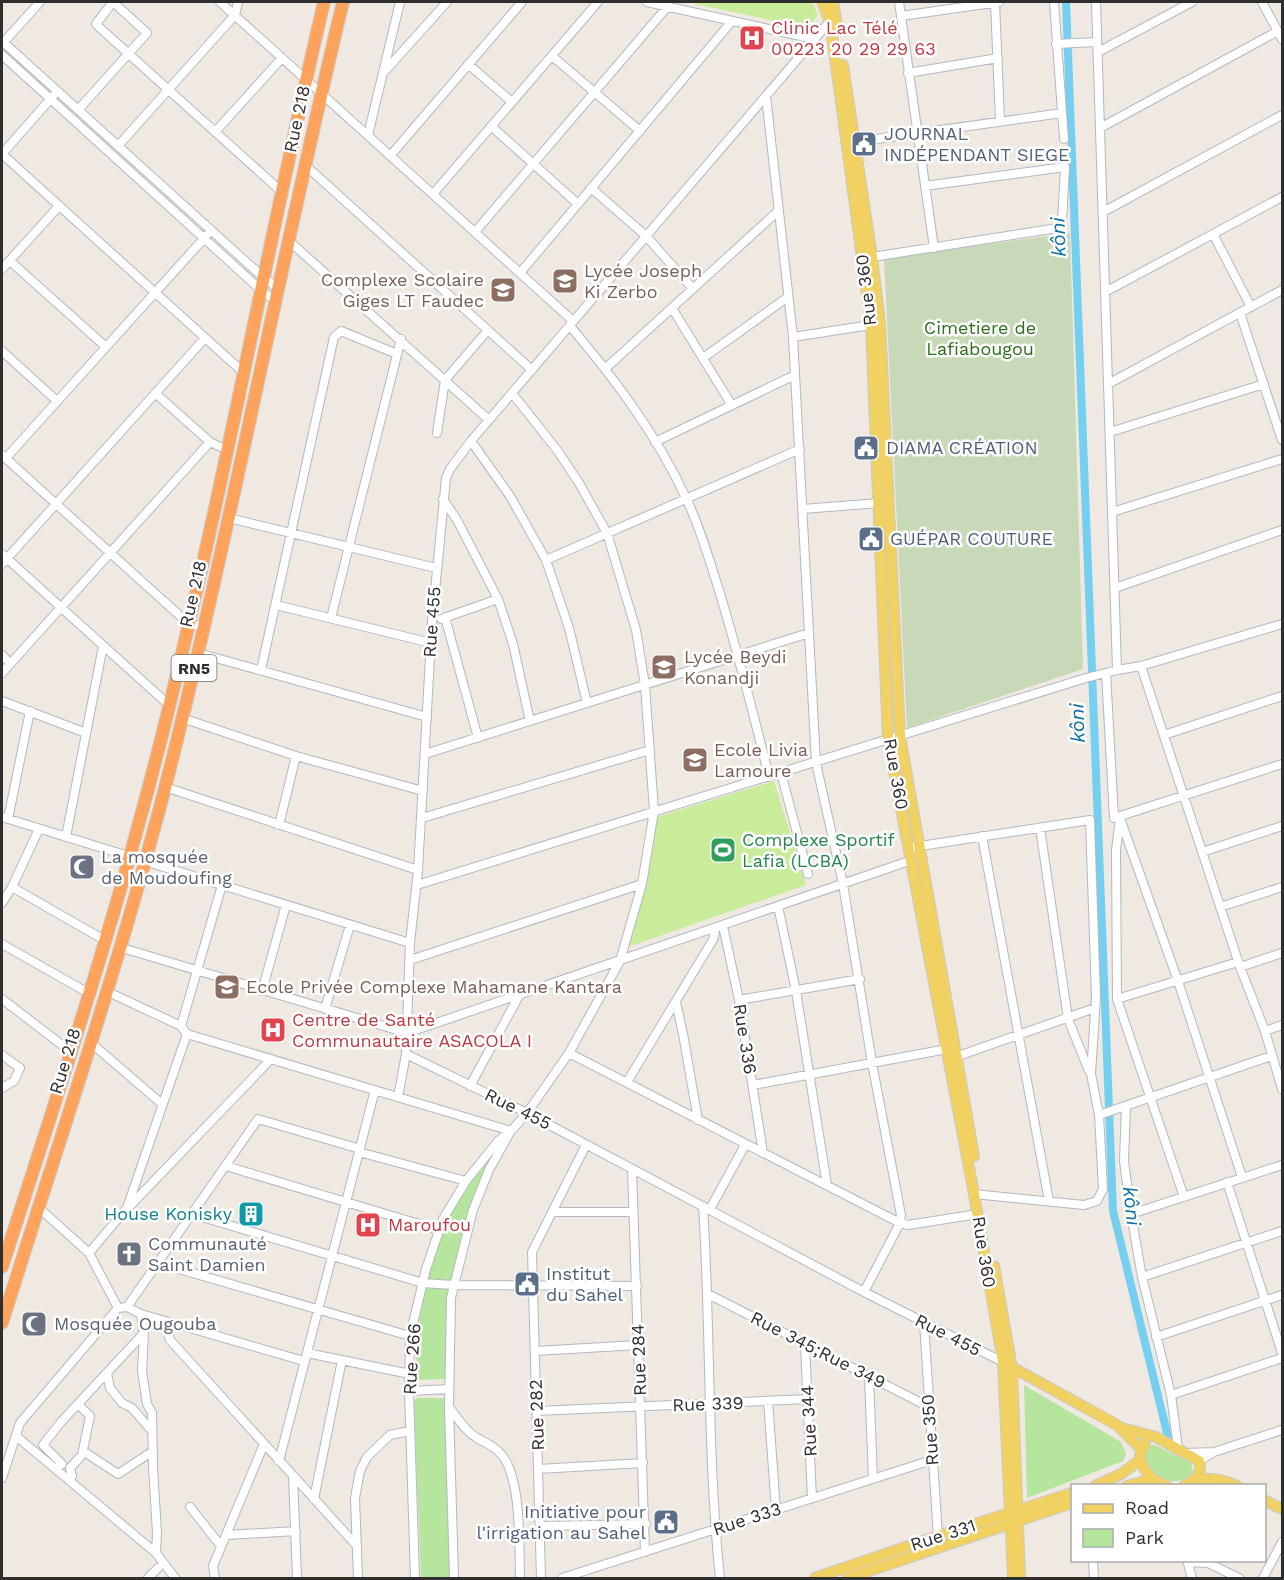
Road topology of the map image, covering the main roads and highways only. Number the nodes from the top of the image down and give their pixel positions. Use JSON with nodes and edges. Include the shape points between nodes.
{"nodes":[{"id":1,"x":324,"y":2,"type":"edge"},
{"id":2,"x":343,"y":2,"type":"edge"},
{"id":3,"x":822,"y":2,"type":"edge"},
{"id":4,"x":833,"y":2,"type":"edge"},
{"id":5,"x":833,"y":20,"type":"junction"},
{"id":6,"x":875,"y":324,"type":"junction"},
{"id":7,"x":915,"y":846,"type":"junction"},
{"id":8,"x":978,"y":1194,"type":"junction"},
{"id":9,"x":2,"y":1267,"type":"edge"},
{"id":10,"x":5,"y":1297,"type":"edge"},
{"id":11,"x":2,"y":1323,"type":"edge"},
{"id":12,"x":1007,"y":1365,"type":"junction"},
{"id":13,"x":1117,"y":1425,"type":"junction"},
{"id":14,"x":1161,"y":1440,"type":"junction"},
{"id":15,"x":1141,"y":1455,"type":"junction"},
{"id":16,"x":1200,"y":1463,"type":"junction"},
{"id":17,"x":1195,"y":1479,"type":"junction"},
{"id":18,"x":1233,"y":1483,"type":"edge"},
{"id":19,"x":1097,"y":1484,"type":"edge"},
{"id":20,"x":1162,"y":1484,"type":"edge"},
{"id":21,"x":1186,"y":1484,"type":"edge"},
{"id":22,"x":1071,"y":1493,"type":"edge"},
{"id":23,"x":1266,"y":1501,"type":"edge"},
{"id":24,"x":1071,"y":1503,"type":"edge"},
{"id":25,"x":1282,"y":1509,"type":"edge"},
{"id":26,"x":1014,"y":1518,"type":"junction"},
{"id":27,"x":815,"y":1578,"type":"edge"},
{"id":28,"x":848,"y":1578,"type":"edge"},
{"id":29,"x":1013,"y":1578,"type":"edge"},
{"id":30,"x":1020,"y":1578,"type":"edge"}],
"edges":[{"from":1,"to":9,"type":"highway","name":"Rue 218","number":"RN5","via":[[229,451],[170,706],[106,941]]},
{"from":2,"to":10,"type":"highway","name":"Rue 218","number":"RN5","via":[[165,787],[106,991],[38,1207]]},
{"from":3,"to":5,"type":"main road","name":"Rue 360"},
{"from":4,"to":5,"type":"main road","name":"Rue 360"},
{"from":5,"to":6,"type":"main road","name":"Rue 360"},
{"from":5,"to":6,"type":"main road","name":"Rue 360","via":[[872,257]]},
{"from":6,"to":7,"type":"main road","name":"Rue 360","via":[[900,736]]},
{"from":6,"to":7,"type":"main road","name":"Rue 360","via":[[888,740]]},
{"from":7,"to":8,"type":"main road","name":"Rue 360","via":[[958,1056]]},
{"from":7,"to":8,"type":"main road","name":"Rue 360","via":[[912,860]]},
{"from":8,"to":12,"type":"main road","name":"Rue 360"},
{"from":8,"to":12,"type":"main road","name":"Rue 360","via":[[978,1214]]},
{"from":10,"to":11,"type":"highway","name":"Rue 218","number":"RN5"},
{"from":12,"to":13,"type":"main road","name":"Rue 455"},
{"from":12,"to":26,"type":"main road","name":"Rue 360"},
{"from":13,"to":14,"type":"main road"},
{"from":13,"to":15,"type":"main road","name":"Rue 455"},
{"from":14,"to":15,"type":"main road","via":[[1149,1441]]},
{"from":14,"to":16,"type":"main road"},
{"from":15,"to":19,"type":"main road","via":[[1121,1474]]},
{"from":15,"to":20,"type":"main road","name":"Rue 455"},
{"from":16,"to":17,"type":"main road"},
{"from":16,"to":18,"type":"main road"},
{"from":17,"to":18,"type":"main road"},
{"from":17,"to":21,"type":"main road"},
{"from":22,"to":26,"type":"main road","name":"Rue 331"},
{"from":23,"to":25,"type":"main road"},
{"from":24,"to":26,"type":"main road","name":"Rue 331"},
{"from":26,"to":27,"type":"main road","name":"Rue 331","via":[[938,1536]]},
{"from":26,"to":28,"type":"main road","name":"Rue 331"},
{"from":26,"to":29,"type":"main road","name":"Rue 360"},
{"from":26,"to":30,"type":"main road"}]}
